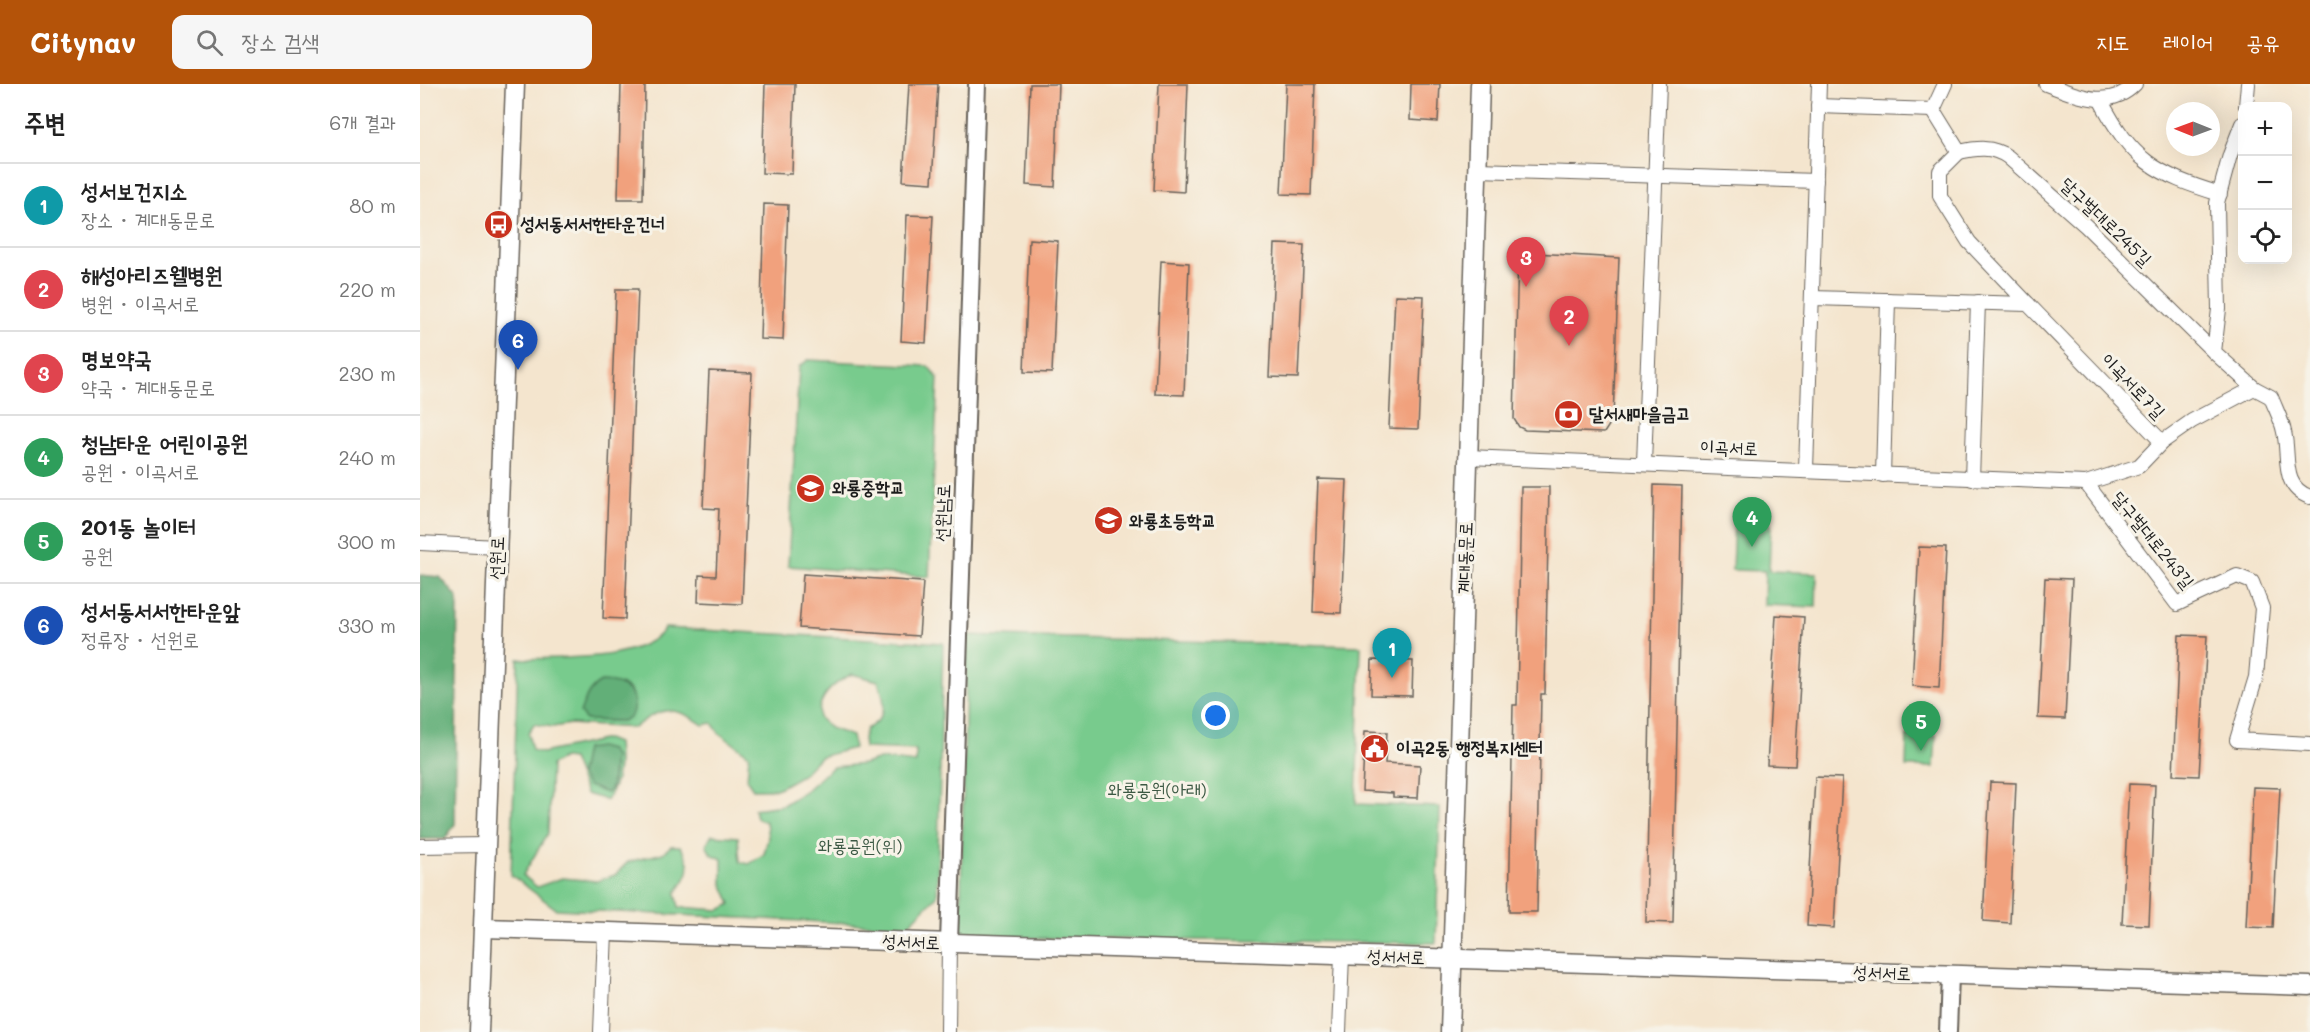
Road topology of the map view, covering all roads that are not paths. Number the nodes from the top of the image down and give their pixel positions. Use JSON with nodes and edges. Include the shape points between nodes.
{"nodes":[{"id":1,"x":515,"y":84,"type":"edge"},
{"id":2,"x":977,"y":84,"type":"edge"},
{"id":3,"x":1480,"y":84,"type":"edge"},
{"id":4,"x":1659,"y":84,"type":"edge"},
{"id":5,"x":1819,"y":84,"type":"edge"},
{"id":6,"x":1945,"y":84,"type":"edge"},
{"id":7,"x":2046,"y":84,"type":"edge"},
{"id":8,"x":2135,"y":84,"type":"edge"},
{"id":9,"x":2248,"y":84,"type":"edge"},
{"id":10,"x":2100,"y":99,"type":"junction"},
{"id":11,"x":2246,"y":102,"type":"edge"},
{"id":12,"x":1818,"y":106,"type":"junction"},
{"id":13,"x":1933,"y":110,"type":"junction"},
{"id":14,"x":2238,"y":134,"type":"edge"},
{"id":15,"x":1959,"y":152,"type":"junction"},
{"id":16,"x":1478,"y":170,"type":"junction"},
{"id":17,"x":1655,"y":176,"type":"junction"},
{"id":18,"x":1816,"y":181,"type":"junction"},
{"id":19,"x":2220,"y":194,"type":"junction"},
{"id":20,"x":1812,"y":298,"type":"junction"},
{"id":21,"x":1888,"y":300,"type":"junction"},
{"id":22,"x":1978,"y":302,"type":"junction"},
{"id":23,"x":2028,"y":303,"type":"junction"},
{"id":24,"x":2214,"y":351,"type":"junction"},
{"id":25,"x":2254,"y":388,"type":"junction"},
{"id":26,"x":2162,"y":442,"type":"junction"},
{"id":27,"x":1468,"y":457,"type":"junction"},
{"id":28,"x":1644,"y":463,"type":"junction"},
{"id":29,"x":1806,"y":469,"type":"junction"},
{"id":30,"x":1883,"y":475,"type":"junction"},
{"id":31,"x":1972,"y":478,"type":"junction"},
{"id":32,"x":2086,"y":483,"type":"junction"},
{"id":33,"x":2310,"y":497,"type":"edge"},
{"id":34,"x":420,"y":543,"type":"edge"},
{"id":35,"x":497,"y":547,"type":"junction"},
{"id":36,"x":2310,"y":744,"type":"edge"},
{"id":37,"x":486,"y":845,"type":"junction"},
{"id":38,"x":420,"y":846,"type":"edge"},
{"id":39,"x":483,"y":928,"type":"junction"},
{"id":40,"x":605,"y":932,"type":"junction"},
{"id":41,"x":949,"y":943,"type":"junction"},
{"id":42,"x":1342,"y":955,"type":"junction"},
{"id":43,"x":1452,"y":959,"type":"junction"},
{"id":44,"x":1950,"y":975,"type":"junction"},
{"id":45,"x":2310,"y":986,"type":"edge"},
{"id":46,"x":479,"y":1032,"type":"edge"},
{"id":47,"x":601,"y":1032,"type":"edge"},
{"id":48,"x":948,"y":1032,"type":"edge"},
{"id":49,"x":1339,"y":1032,"type":"edge"},
{"id":50,"x":1450,"y":1032,"type":"edge"},
{"id":51,"x":1948,"y":1032,"type":"edge"}],
"edges":[{"from":1,"to":35,"type":"main road","name":"선원로"},
{"from":2,"to":41,"type":"street","name":"선원남로"},
{"from":3,"to":16,"type":"main road","name":"계대동문로"},
{"from":4,"to":17,"type":"street"},
{"from":5,"to":12,"type":"street"},
{"from":6,"to":13,"type":"street"},
{"from":7,"to":10,"type":"street","via":[[2089,100]]},
{"from":8,"to":10,"type":"street","via":[[2127,93]]},
{"from":9,"to":11,"type":"street"},
{"from":10,"to":19,"type":"street","via":[[2124,141],[2151,166],[2173,180]]},
{"from":12,"to":13,"type":"street"},
{"from":12,"to":18,"type":"street"},
{"from":13,"to":15,"type":"street"},
{"from":14,"to":19,"type":"street"},
{"from":15,"to":23,"type":"street","name":"이곡서로7길","via":[[1940,171],[1940,196],[1969,242]]},
{"from":15,"to":24,"type":"street","name":"달구벌대로245길","via":[[1996,149],[2008,157]]},
{"from":16,"to":17,"type":"street"},
{"from":16,"to":27,"type":"main road","name":"계대동문로"},
{"from":17,"to":18,"type":"street"},
{"from":17,"to":28,"type":"street"},
{"from":18,"to":20,"type":"street"},
{"from":19,"to":24,"type":"street","via":[[2219,309]]},
{"from":20,"to":21,"type":"street"},
{"from":20,"to":29,"type":"street"},
{"from":21,"to":22,"type":"street"},
{"from":21,"to":30,"type":"street"},
{"from":22,"to":23,"type":"street"},
{"from":22,"to":31,"type":"street"},
{"from":23,"to":26,"type":"street","name":"이곡서로7길"},
{"from":24,"to":25,"type":"street","name":"달구벌대로245길"},
{"from":25,"to":26,"type":"street","name":"이곡서로7길"},
{"from":25,"to":33,"type":"street","name":"달구벌대로245길","via":[[2271,397],[2285,432],[2286,473],[2302,495]]},
{"from":26,"to":32,"type":"street","via":[[2139,466]]},
{"from":27,"to":28,"type":"street","name":"이곡서로"},
{"from":27,"to":43,"type":"main road","name":"계대동문로"},
{"from":28,"to":29,"type":"street","name":"이곡서로"},
{"from":29,"to":30,"type":"street","name":"이곡서로"},
{"from":30,"to":31,"type":"street"},
{"from":31,"to":32,"type":"street"},
{"from":32,"to":36,"type":"street","name":"달구벌대로243길","via":[[2177,604],[2237,576],[2252,582],[2262,608],[2256,677],[2237,740]]},
{"from":34,"to":35,"type":"street"},
{"from":35,"to":37,"type":"main road","name":"선원로"},
{"from":37,"to":38,"type":"street"},
{"from":37,"to":39,"type":"main road","name":"선원로"},
{"from":39,"to":40,"type":"main road","name":"성서서로"},
{"from":39,"to":46,"type":"main road","name":"선원로"},
{"from":40,"to":41,"type":"main road","name":"성서서로"},
{"from":40,"to":47,"type":"street"},
{"from":41,"to":42,"type":"main road","name":"성서서로"},
{"from":41,"to":48,"type":"street"},
{"from":42,"to":43,"type":"main road","name":"성서서로"},
{"from":42,"to":49,"type":"street"},
{"from":43,"to":44,"type":"main road","name":"성서서로"},
{"from":43,"to":50,"type":"main road","name":"계대동문로"},
{"from":44,"to":45,"type":"main road","name":"성서서로"},
{"from":44,"to":51,"type":"street"}]}
